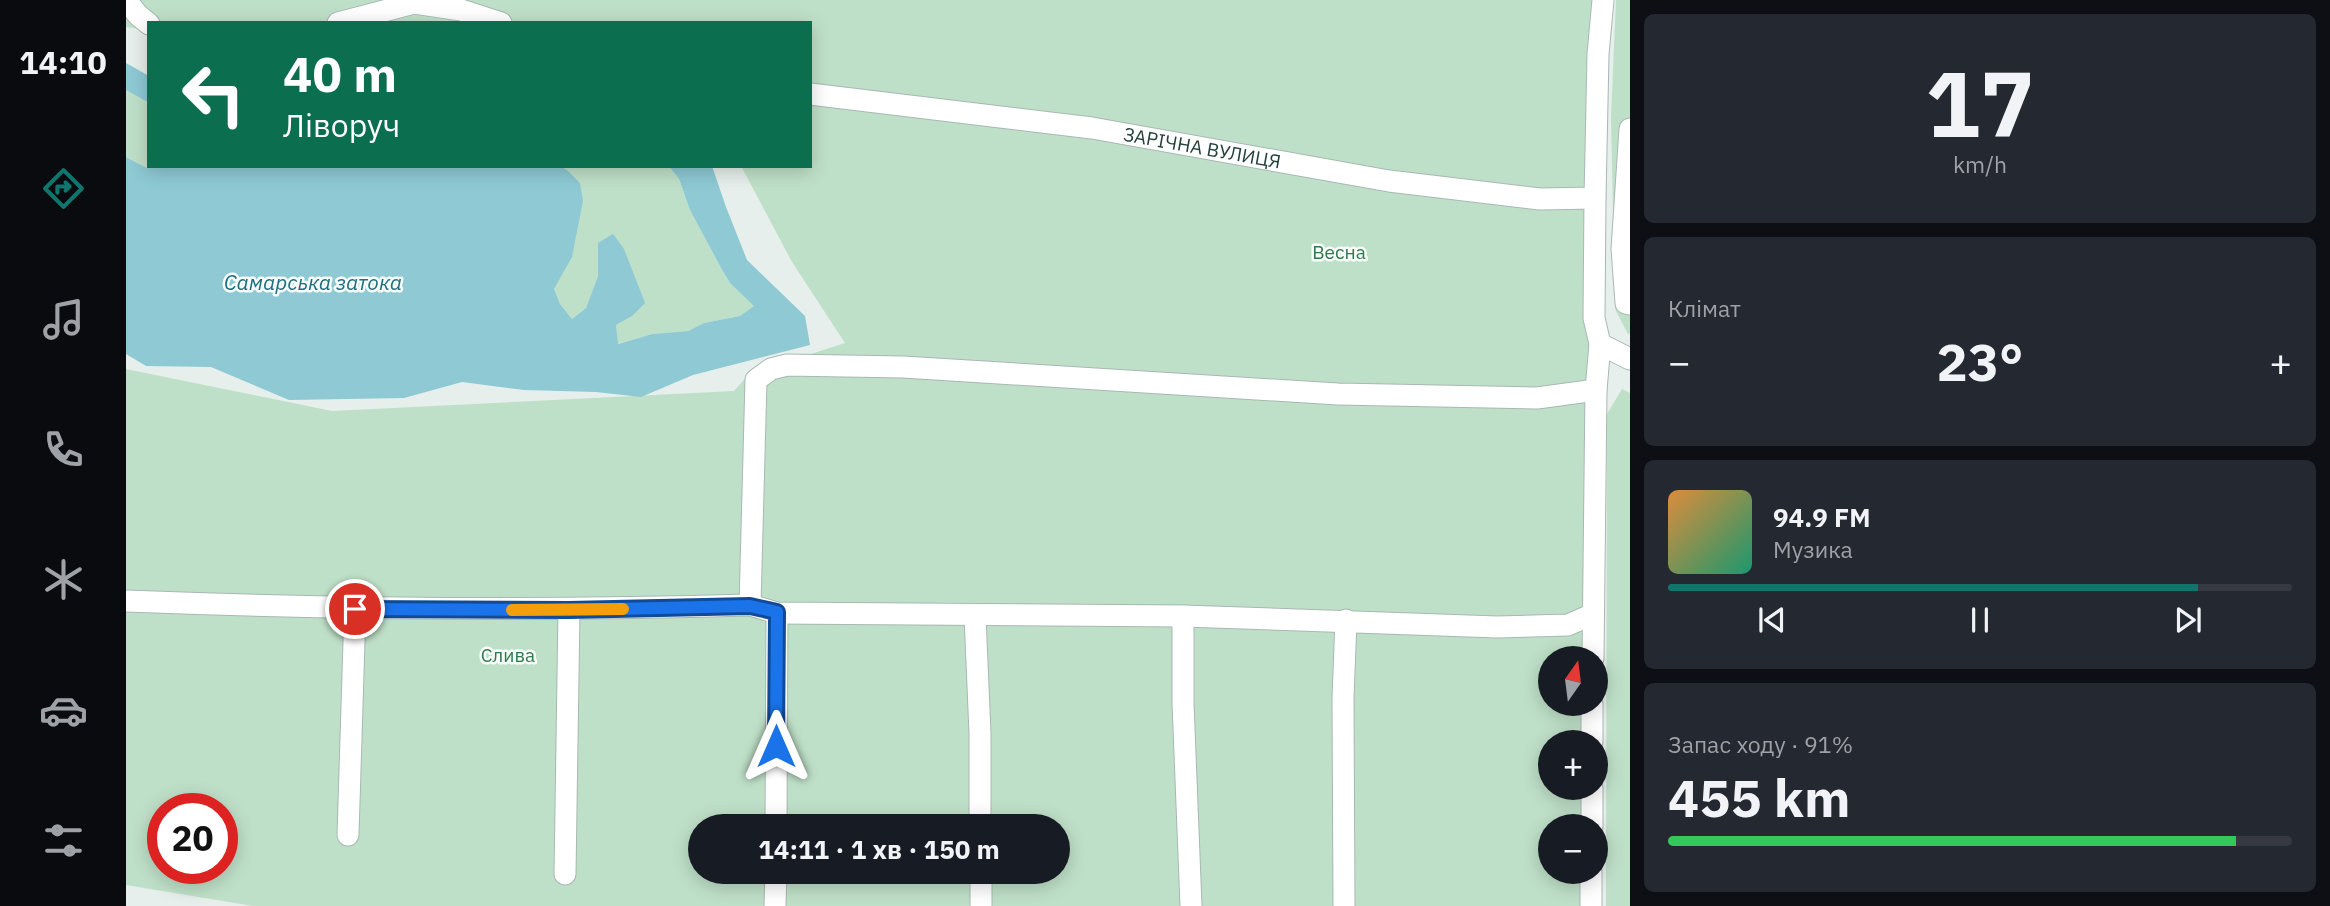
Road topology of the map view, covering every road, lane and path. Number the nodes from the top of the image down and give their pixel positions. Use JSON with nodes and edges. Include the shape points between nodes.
{"nodes":[{"id":1,"x":126,"y":0,"type":"edge"},
{"id":2,"x":1603,"y":0,"type":"edge"},
{"id":3,"x":346,"y":21,"type":"edge"},
{"id":4,"x":495,"y":21,"type":"edge"},
{"id":5,"x":147,"y":22,"type":"edge"},
{"id":6,"x":812,"y":94,"type":"edge"},
{"id":7,"x":1630,"y":129,"type":"edge"},
{"id":8,"x":1595,"y":198,"type":"junction"},
{"id":9,"x":1630,"y":304,"type":"edge"},
{"id":10,"x":1600,"y":344,"type":"junction"},
{"id":11,"x":1630,"y":359,"type":"edge"},
{"id":12,"x":1596,"y":390,"type":"junction"},
{"id":13,"x":126,"y":601,"type":"edge"},
{"id":14,"x":750,"y":606,"type":"junction"},
{"id":15,"x":355,"y":609,"type":"junction"},
{"id":16,"x":569,"y":610,"type":"junction"},
{"id":17,"x":777,"y":612,"type":"junction"},
{"id":18,"x":1593,"y":614,"type":"junction"},
{"id":19,"x":975,"y":616,"type":"junction"},
{"id":20,"x":1183,"y":616,"type":"junction"},
{"id":21,"x":1346,"y":620,"type":"junction"},
{"id":22,"x":1593,"y":646,"type":"edge"},
{"id":23,"x":776,"y":814,"type":"edge"},
{"id":24,"x":980,"y":814,"type":"edge"},
{"id":25,"x":348,"y":835,"type":"dead end"},
{"id":26,"x":565,"y":874,"type":"dead end"},
{"id":27,"x":776,"y":884,"type":"edge"},
{"id":28,"x":981,"y":884,"type":"edge"},
{"id":29,"x":1591,"y":884,"type":"edge"},
{"id":30,"x":775,"y":906,"type":"edge"},
{"id":31,"x":981,"y":906,"type":"edge"},
{"id":32,"x":1191,"y":906,"type":"edge"},
{"id":33,"x":1344,"y":906,"type":"edge"},
{"id":34,"x":1591,"y":906,"type":"edge"}],
"edges":[{"from":1,"to":5,"type":"street"},
{"from":2,"to":8,"type":"street"},
{"from":3,"to":4,"type":"street","via":[[414,3]]},
{"from":6,"to":8,"type":"street","name":"ЗАРІЧНА ВУЛИЦЯ","via":[[1092,128],[1389,181],[1540,199]]},
{"from":7,"to":9,"type":"street","via":[[1622,249],[1626,303]]},
{"from":8,"to":10,"type":"street","via":[[1594,318]]},
{"from":10,"to":11,"type":"street"},
{"from":10,"to":12,"type":"street"},
{"from":12,"to":14,"type":"street","via":[[1537,398],[1447,397],[903,367],[787,365],[771,369],[756,380]]},
{"from":12,"to":18,"type":"street"},
{"from":13,"to":15,"type":"street"},
{"from":14,"to":16,"type":"street"},
{"from":14,"to":17,"type":"street"},
{"from":15,"to":16,"type":"street"},
{"from":15,"to":25,"type":"street"},
{"from":16,"to":26,"type":"street"},
{"from":17,"to":19,"type":"street"},
{"from":17,"to":23,"type":"street"},
{"from":18,"to":21,"type":"street","via":[[1569,625],[1497,627]]},
{"from":18,"to":22,"type":"street"},
{"from":19,"to":20,"type":"street"},
{"from":19,"to":24,"type":"street"},
{"from":20,"to":21,"type":"street"},
{"from":20,"to":32,"type":"street"},
{"from":21,"to":33,"type":"street"},
{"from":27,"to":30,"type":"street"},
{"from":28,"to":31,"type":"street"},
{"from":29,"to":34,"type":"street"}]}
